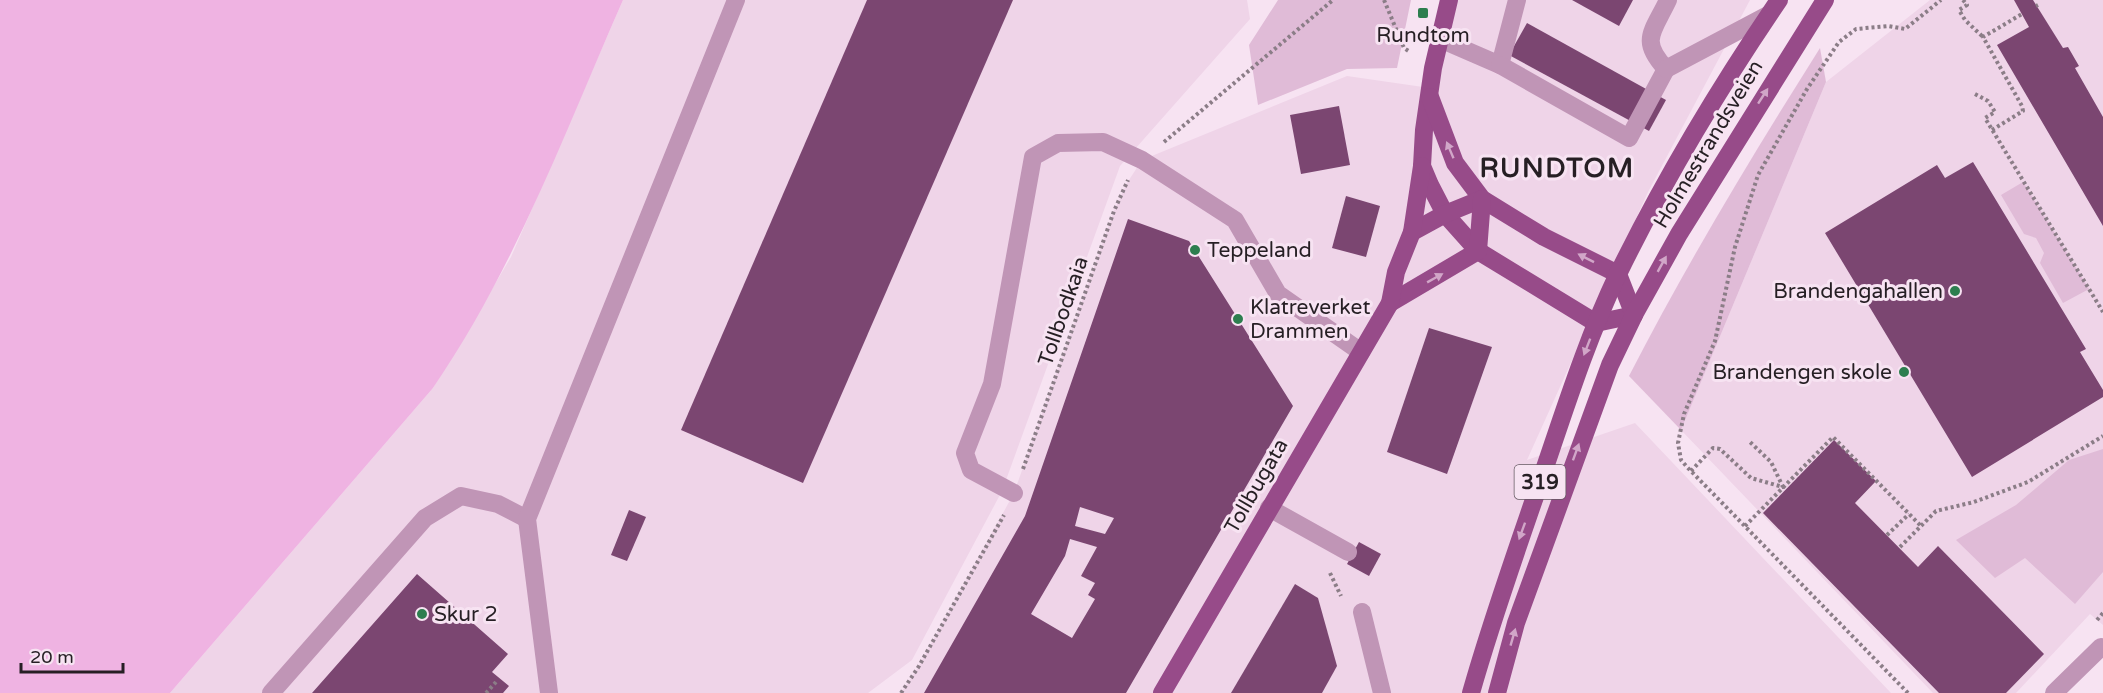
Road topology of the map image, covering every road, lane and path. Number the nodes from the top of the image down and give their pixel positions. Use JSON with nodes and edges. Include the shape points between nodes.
{"nodes":[{"id":1,"x":736,"y":0,"type":"edge"},
{"id":2,"x":1333,"y":0,"type":"edge"},
{"id":3,"x":1384,"y":0,"type":"edge"},
{"id":4,"x":1449,"y":0,"type":"edge"},
{"id":5,"x":1517,"y":0,"type":"edge"},
{"id":6,"x":1668,"y":0,"type":"edge"},
{"id":7,"x":1779,"y":0,"type":"edge"},
{"id":8,"x":1825,"y":0,"type":"edge"},
{"id":9,"x":1940,"y":0,"type":"edge"},
{"id":10,"x":1963,"y":0,"type":"edge"},
{"id":11,"x":2022,"y":14,"type":"dead end"},
{"id":12,"x":1768,"y":15,"type":"junction"},
{"id":13,"x":1983,"y":37,"type":"junction"},
{"id":14,"x":1440,"y":39,"type":"junction"},
{"id":15,"x":1500,"y":65,"type":"junction"},
{"id":16,"x":1433,"y":68,"type":"junction"},
{"id":17,"x":1666,"y":69,"type":"junction"},
{"id":18,"x":1975,"y":94,"type":"dead end"},
{"id":19,"x":1429,"y":95,"type":"junction"},
{"id":20,"x":1992,"y":130,"type":"junction"},
{"id":21,"x":1142,"y":160,"type":"junction"},
{"id":22,"x":1422,"y":166,"type":"junction"},
{"id":23,"x":1482,"y":199,"type":"junction"},
{"id":24,"x":1445,"y":214,"type":"junction"},
{"id":25,"x":1412,"y":232,"type":"junction"},
{"id":26,"x":1478,"y":251,"type":"junction"},
{"id":27,"x":1618,"y":274,"type":"junction"},
{"id":28,"x":1390,"y":303,"type":"junction"},
{"id":29,"x":2103,"y":312,"type":"edge"},
{"id":30,"x":1634,"y":315,"type":"junction"},
{"id":31,"x":1596,"y":323,"type":"junction"},
{"id":32,"x":1360,"y":352,"type":"junction"},
{"id":33,"x":2103,"y":435,"type":"edge"},
{"id":34,"x":1750,"y":442,"type":"dead end"},
{"id":35,"x":1691,"y":471,"type":"junction"},
{"id":36,"x":1783,"y":487,"type":"junction"},
{"id":37,"x":1014,"y":493,"type":"junction"},
{"id":38,"x":1269,"y":508,"type":"junction"},
{"id":39,"x":1908,"y":514,"type":"junction"},
{"id":40,"x":527,"y":519,"type":"junction"},
{"id":41,"x":1745,"y":526,"type":"junction"},
{"id":42,"x":1921,"y":526,"type":"junction"},
{"id":43,"x":1887,"y":535,"type":"dead end"},
{"id":44,"x":1900,"y":547,"type":"dead end"},
{"id":45,"x":1348,"y":552,"type":"dead end"},
{"id":46,"x":1362,"y":612,"type":"dead end"},
{"id":47,"x":2101,"y":647,"type":"dead end"},
{"id":48,"x":496,"y":682,"type":"dead end"},
{"id":49,"x":271,"y":693,"type":"edge"},
{"id":50,"x":486,"y":693,"type":"edge"},
{"id":51,"x":549,"y":693,"type":"edge"},
{"id":52,"x":901,"y":693,"type":"edge"},
{"id":53,"x":1161,"y":693,"type":"edge"},
{"id":54,"x":1382,"y":693,"type":"edge"},
{"id":55,"x":1471,"y":693,"type":"edge"},
{"id":56,"x":1497,"y":693,"type":"edge"},
{"id":57,"x":1908,"y":693,"type":"edge"},
{"id":58,"x":2054,"y":693,"type":"edge"}],
"edges":[{"from":1,"to":40,"type":"street"},
{"from":2,"to":21,"type":"path","name":"Tollbodkaia"},
{"from":3,"to":16,"type":"path","via":[[1404,48]]},
{"from":4,"to":14,"type":"main road","name":"Tollbugata"},
{"from":5,"to":15,"type":"street"},
{"from":6,"to":17,"type":"street","via":[[1649,40],[1652,54]]},
{"from":7,"to":12,"type":"main road","number":"319"},
{"from":30,"to":8,"type":"main road","name":"Holmestrandsveien","number":"319","one_way":true,"via":[[1737,137]]},
{"from":9,"to":35,"type":"path","via":[[1905,29],[1856,29],[1839,42],[1758,175],[1735,247],[1715,340],[1684,414],[1678,443],[1681,460]]},
{"from":10,"to":13,"type":"path","via":[[1967,5],[1959,10]]},
{"from":11,"to":13,"type":"path"},
{"from":12,"to":17,"type":"street"},
{"from":12,"to":27,"type":"main road","number":"319","via":[[1722,83]]},
{"from":13,"to":20,"type":"path","via":[[2022,106],[2022,111]]},
{"from":14,"to":15,"type":"street"},
{"from":14,"to":16,"type":"main road","name":"Tollbugata"},
{"from":15,"to":17,"type":"street","via":[[1629,138]]},
{"from":16,"to":19,"type":"main road","name":"Tollbugata"},
{"from":18,"to":20,"type":"path","via":[[1988,101],[1995,112],[1985,118]]},
{"from":19,"to":22,"type":"main road","name":"Tollbugata"},
{"from":23,"to":19,"type":"main road","one_way":true,"via":[[1455,163]]},
{"from":20,"to":29,"type":"path"},
{"from":21,"to":32,"type":"street","via":[[1234,220],[1278,294]]},
{"from":21,"to":37,"type":"path","name":"Tollbodkaia","via":[[1114,211]]},
{"from":21,"to":37,"type":"street","via":[[1103,142],[1058,143],[1033,157],[992,384],[965,453],[971,470]]},
{"from":22,"to":24,"type":"main road"},
{"from":22,"to":25,"type":"main road","name":"Tollbugata"},
{"from":23,"to":24,"type":"main road"},
{"from":23,"to":26,"type":"main road"},
{"from":27,"to":23,"type":"main road","one_way":true,"via":[[1544,237]]},
{"from":24,"to":25,"type":"main road"},
{"from":24,"to":26,"type":"main road"},
{"from":25,"to":28,"type":"main road","name":"Tollbugata","via":[[1396,272]]},
{"from":28,"to":26,"type":"main road","name":"Tollbugata","one_way":true},
{"from":26,"to":31,"type":"main road"},
{"from":27,"to":30,"type":"main road"},
{"from":27,"to":31,"type":"main road","number":"319"},
{"from":28,"to":32,"type":"main road","name":"Tollbugata"},
{"from":30,"to":31,"type":"main road"},
{"from":56,"to":30,"type":"main road","number":"319","one_way":true,"via":[[1516,623],[1589,417]]},
{"from":31,"to":55,"type":"main road","number":"319","one_way":true,"via":[[1515,551]]},
{"from":32,"to":38,"type":"main road","name":"Tollbugata"},
{"from":33,"to":42,"type":"path","via":[[2028,482],[1936,511]]},
{"from":34,"to":36,"type":"path","via":[[1771,462]]},
{"from":35,"to":36,"type":"path","via":[[1713,448],[1720,449],[1751,478]]},
{"from":35,"to":41,"type":"path"},
{"from":36,"to":39,"type":"path","via":[[1833,438]]},
{"from":36,"to":41,"type":"path"},
{"from":37,"to":52,"type":"path","name":"Tollbodkaia"},
{"from":38,"to":45,"type":"street"},
{"from":38,"to":53,"type":"main road","name":"Tollbugata"},
{"from":39,"to":42,"type":"path"},
{"from":39,"to":43,"type":"path"},
{"from":40,"to":49,"type":"street","via":[[498,504],[461,496],[425,518]]},
{"from":40,"to":51,"type":"street"},
{"from":41,"to":57,"type":"path"},
{"from":42,"to":44,"type":"path"},
{"from":46,"to":54,"type":"street"},
{"from":47,"to":58,"type":"street"},
{"from":48,"to":50,"type":"path"}]}
